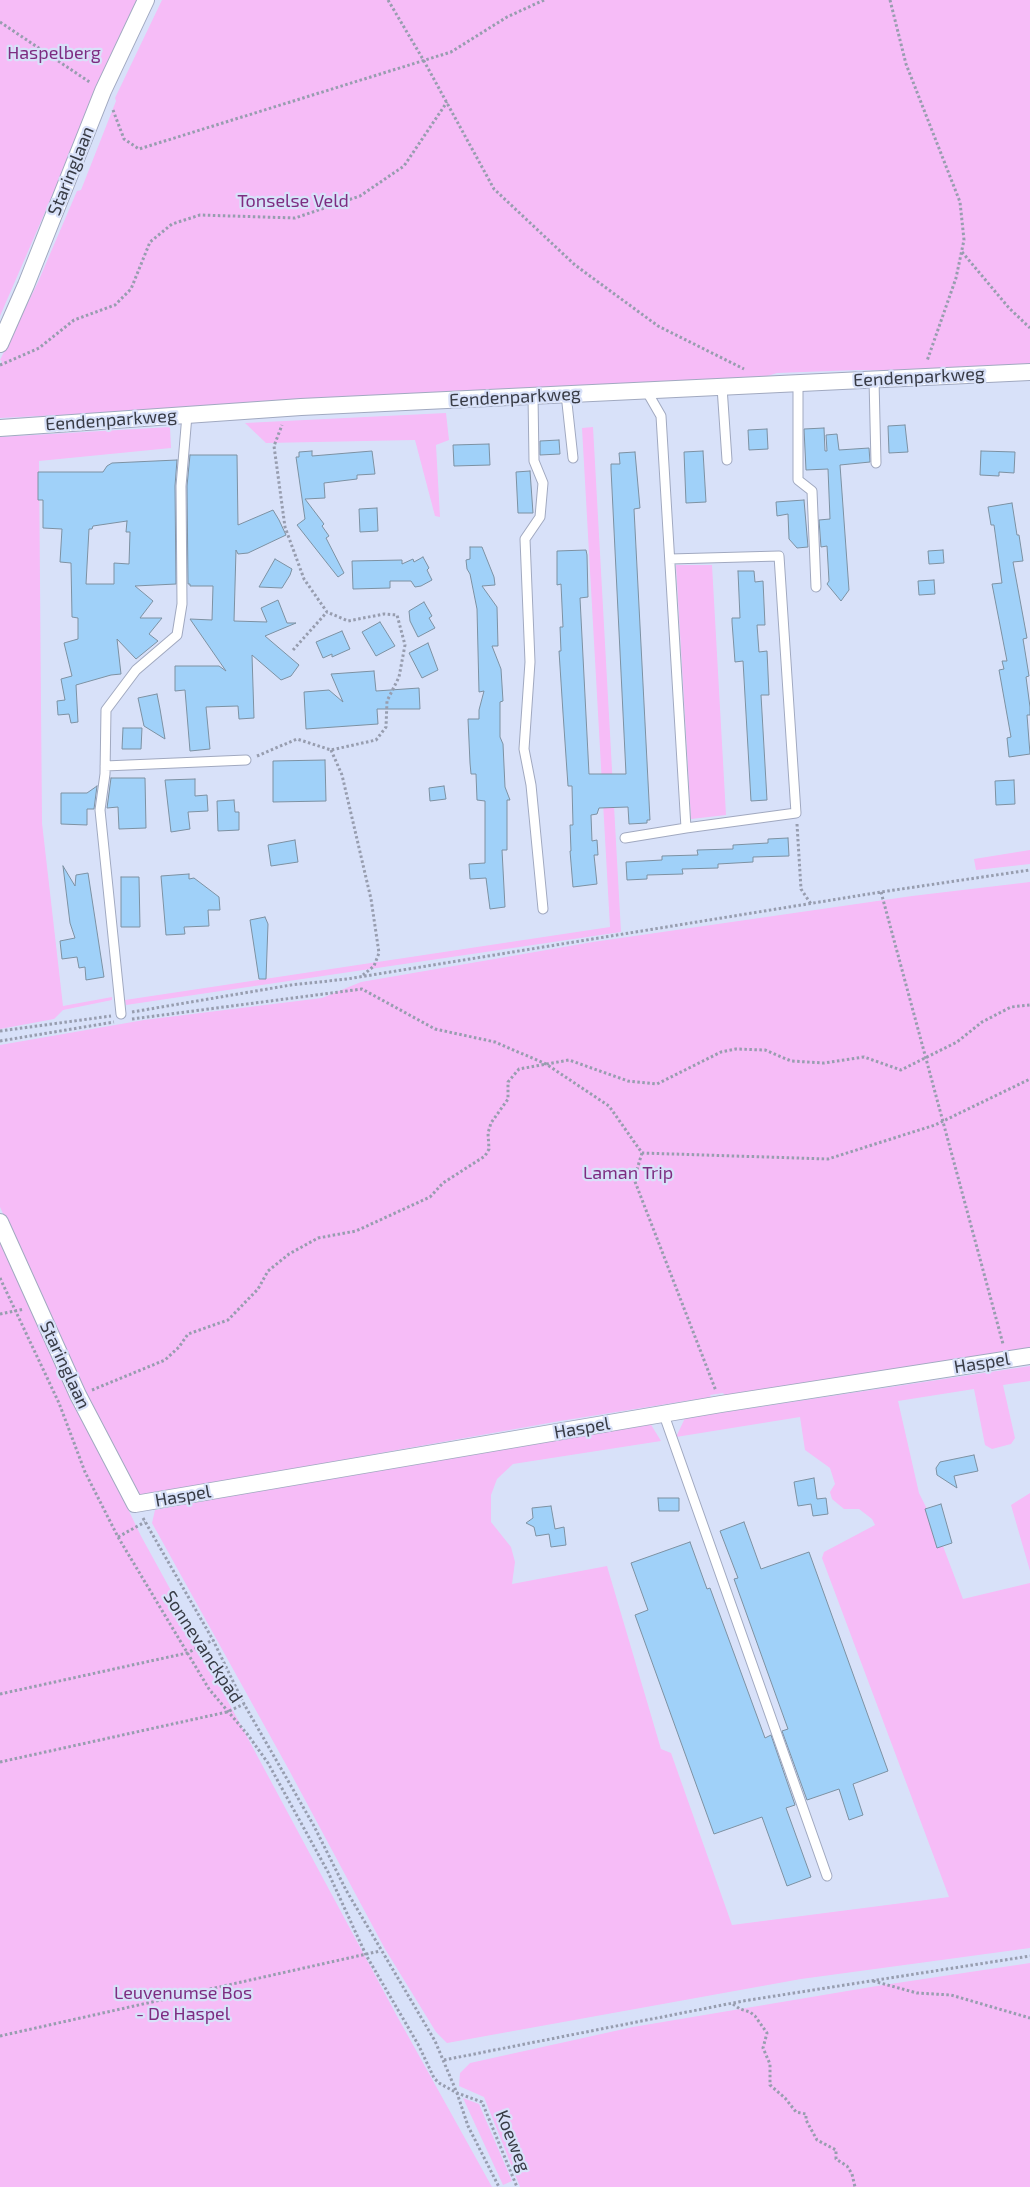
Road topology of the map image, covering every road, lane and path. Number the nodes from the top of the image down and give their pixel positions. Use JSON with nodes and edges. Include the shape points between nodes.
{"nodes":[{"id":1,"x":146,"y":0,"type":"edge"},
{"id":2,"x":388,"y":0,"type":"edge"},
{"id":3,"x":544,"y":0,"type":"edge"},
{"id":4,"x":890,"y":0,"type":"edge"},
{"id":5,"x":0,"y":22,"type":"edge"},
{"id":6,"x":424,"y":61,"type":"junction"},
{"id":7,"x":103,"y":91,"type":"junction"},
{"id":8,"x":447,"y":102,"type":"junction"},
{"id":9,"x":961,"y":252,"type":"junction"},
{"id":10,"x":1030,"y":328,"type":"edge"},
{"id":11,"x":0,"y":344,"type":"edge"},
{"id":12,"x":0,"y":365,"type":"edge"},
{"id":13,"x":750,"y":372,"type":"dead end"},
{"id":14,"x":1030,"y":372,"type":"edge"},
{"id":15,"x":921,"y":377,"type":"junction"},
{"id":16,"x":874,"y":380,"type":"junction"},
{"id":17,"x":798,"y":383,"type":"junction"},
{"id":18,"x":722,"y":387,"type":"junction"},
{"id":19,"x":646,"y":390,"type":"junction"},
{"id":20,"x":566,"y":394,"type":"junction"},
{"id":21,"x":533,"y":396,"type":"junction"},
{"id":22,"x":289,"y":408,"type":"junction"},
{"id":23,"x":187,"y":415,"type":"junction"},
{"id":24,"x":0,"y":428,"type":"edge"},
{"id":25,"x":573,"y":458,"type":"dead end"},
{"id":26,"x":727,"y":460,"type":"dead end"},
{"id":27,"x":876,"y":463,"type":"dead end"},
{"id":28,"x":670,"y":559,"type":"junction"},
{"id":29,"x":816,"y":587,"type":"dead end"},
{"id":30,"x":327,"y":612,"type":"junction"},
{"id":31,"x":293,"y":650,"type":"dead end"},
{"id":32,"x":331,"y":750,"type":"junction"},
{"id":33,"x":246,"y":760,"type":"joint"},
{"id":34,"x":105,"y":766,"type":"junction"},
{"id":35,"x":796,"y":813,"type":"junction"},
{"id":36,"x":686,"y":828,"type":"junction"},
{"id":37,"x":624,"y":838,"type":"dead end"},
{"id":38,"x":1030,"y":870,"type":"edge"},
{"id":39,"x":882,"y":892,"type":"junction"},
{"id":40,"x":811,"y":904,"type":"junction"},
{"id":41,"x":544,"y":910,"type":"dead end"},
{"id":42,"x":362,"y":976,"type":"junction"},
{"id":43,"x":1030,"y":1005,"type":"edge"},
{"id":44,"x":121,"y":1017,"type":"junction"},
{"id":45,"x":131,"y":1019,"type":"dead end"},
{"id":46,"x":0,"y":1032,"type":"edge"},
{"id":47,"x":0,"y":1041,"type":"edge"},
{"id":48,"x":926,"y":1059,"type":"junction"},
{"id":49,"x":546,"y":1064,"type":"junction"},
{"id":50,"x":1030,"y":1079,"type":"edge"},
{"id":51,"x":943,"y":1121,"type":"junction"},
{"id":52,"x":642,"y":1153,"type":"junction"},
{"id":53,"x":0,"y":1222,"type":"edge"},
{"id":54,"x":0,"y":1278,"type":"edge"},
{"id":55,"x":16,"y":1312,"type":"junction"},
{"id":56,"x":0,"y":1314,"type":"edge"},
{"id":57,"x":1030,"y":1356,"type":"edge"},
{"id":58,"x":1008,"y":1359,"type":"junction"},
{"id":59,"x":78,"y":1395,"type":"junction"},
{"id":60,"x":59,"y":1403,"type":"junction"},
{"id":61,"x":721,"y":1404,"type":"junction"},
{"id":62,"x":664,"y":1415,"type":"junction"},
{"id":63,"x":135,"y":1504,"type":"joint"},
{"id":64,"x":118,"y":1537,"type":"junction"},
{"id":65,"x":213,"y":1640,"type":"junction"},
{"id":66,"x":187,"y":1653,"type":"junction"},
{"id":67,"x":0,"y":1694,"type":"edge"},
{"id":68,"x":244,"y":1704,"type":"junction"},
{"id":69,"x":227,"y":1712,"type":"junction"},
{"id":70,"x":0,"y":1762,"type":"edge"},
{"id":71,"x":827,"y":1876,"type":"dead end"},
{"id":72,"x":380,"y":1951,"type":"junction"},
{"id":73,"x":366,"y":1955,"type":"junction"},
{"id":74,"x":1030,"y":1956,"type":"edge"},
{"id":75,"x":872,"y":1981,"type":"junction"},
{"id":76,"x":732,"y":2003,"type":"junction"},
{"id":77,"x":1030,"y":2018,"type":"edge"},
{"id":78,"x":0,"y":2036,"type":"edge"},
{"id":79,"x":435,"y":2041,"type":"joint"},
{"id":80,"x":419,"y":2046,"type":"joint"},
{"id":81,"x":444,"y":2060,"type":"junction"},
{"id":82,"x":457,"y":2092,"type":"junction"},
{"id":83,"x":499,"y":2187,"type":"edge"},
{"id":84,"x":517,"y":2187,"type":"edge"},
{"id":85,"x":855,"y":2187,"type":"edge"}],
"edges":[{"from":1,"to":7,"type":"street","name":"Staringlaan"},
{"from":2,"to":6,"type":"path"},
{"from":3,"to":6,"type":"path","via":[[507,16],[451,52]]},
{"from":4,"to":9,"type":"path","via":[[906,64],[960,202],[964,240]]},
{"from":5,"to":7,"type":"path"},
{"from":6,"to":7,"type":"path","via":[[139,149],[124,139]]},
{"from":6,"to":8,"type":"path"},
{"from":7,"to":11,"type":"street","name":"Staringlaan"},
{"from":8,"to":12,"type":"path","via":[[404,166],[360,196],[295,218],[200,215],[172,224],[150,242],[131,288],[115,305],[74,320],[39,348]]},
{"from":8,"to":13,"type":"path","via":[[494,188],[575,265],[658,326]]},
{"from":9,"to":10,"type":"path"},
{"from":9,"to":15,"type":"path","via":[[956,278]]},
{"from":14,"to":15,"type":"street","name":"Eendenparkweg"},
{"from":15,"to":16,"type":"street","name":"Eendenparkweg"},
{"from":16,"to":17,"type":"street","name":"Eendenparkweg"},
{"from":16,"to":27,"type":"lane"},
{"from":17,"to":18,"type":"street","name":"Eendenparkweg"},
{"from":17,"to":29,"type":"lane","via":[[798,480],[812,491]]},
{"from":18,"to":19,"type":"street","name":"Eendenparkweg"},
{"from":18,"to":26,"type":"lane"},
{"from":19,"to":20,"type":"street","name":"Eendenparkweg"},
{"from":19,"to":28,"type":"lane","via":[[661,416]]},
{"from":20,"to":21,"type":"street","name":"Eendenparkweg"},
{"from":20,"to":25,"type":"lane"},
{"from":21,"to":22,"type":"street","name":"Eendenparkweg"},
{"from":21,"to":41,"type":"lane","via":[[534,461],[543,483],[540,516],[525,539],[530,662],[524,749],[534,809]]},
{"from":22,"to":23,"type":"street","name":"Eendenparkweg"},
{"from":22,"to":30,"type":"path","via":[[274,446],[285,527],[304,579]]},
{"from":23,"to":24,"type":"street","name":"Eendenparkweg"},
{"from":23,"to":34,"type":"lane","via":[[181,486],[182,604],[177,636],[136,670],[106,710]]},
{"from":28,"to":35,"type":"lane","via":[[779,556]]},
{"from":28,"to":36,"type":"lane"},
{"from":30,"to":31,"type":"path"},
{"from":30,"to":32,"type":"path","via":[[348,621],[384,614],[397,615],[405,645],[399,677],[387,701],[386,728],[376,740]]},
{"from":32,"to":33,"type":"path","via":[[297,739]]},
{"from":32,"to":42,"type":"path","via":[[342,775],[379,953],[374,966]]},
{"from":33,"to":34,"type":"lane"},
{"from":34,"to":44,"type":"lane","via":[[100,810]]},
{"from":35,"to":36,"type":"lane"},
{"from":35,"to":40,"type":"path","via":[[801,889]]},
{"from":36,"to":37,"type":"lane"},
{"from":38,"to":39,"type":"path"},
{"from":39,"to":40,"type":"path"},
{"from":39,"to":48,"type":"path"},
{"from":40,"to":42,"type":"path"},
{"from":42,"to":44,"type":"path","via":[[291,985]]},
{"from":43,"to":48,"type":"path","via":[[1011,1007],[982,1022],[957,1042]]},
{"from":44,"to":46,"type":"path"},
{"from":44,"to":47,"type":"path"},
{"from":45,"to":49,"type":"path","via":[[362,989],[435,1029],[495,1042]]},
{"from":48,"to":49,"type":"path","via":[[901,1070],[864,1057],[824,1063],[791,1061],[765,1050],[736,1048],[721,1052],[657,1084],[628,1081],[569,1060]]},
{"from":48,"to":51,"type":"path"},
{"from":49,"to":52,"type":"path","via":[[609,1106]]},
{"from":49,"to":59,"type":"path","via":[[519,1069],[512,1076],[508,1082],[508,1099],[491,1123],[489,1150],[485,1156],[443,1183],[430,1197],[356,1231],[318,1238],[289,1254],[268,1271],[258,1289],[228,1320],[188,1334],[165,1360]]},
{"from":50,"to":51,"type":"path"},
{"from":51,"to":52,"type":"path","via":[[828,1159]]},
{"from":51,"to":58,"type":"path"},
{"from":52,"to":61,"type":"path","via":[[634,1179]]},
{"from":53,"to":59,"type":"street","name":"Staringlaan"},
{"from":54,"to":55,"type":"path","name":"Sonnevanckpad"},
{"from":55,"to":56,"type":"path"},
{"from":55,"to":60,"type":"path","name":"Sonnevanckpad"},
{"from":57,"to":58,"type":"street","name":"Haspel"},
{"from":58,"to":61,"type":"street","name":"Haspel"},
{"from":59,"to":60,"type":"path"},
{"from":59,"to":63,"type":"street","name":"Staringlaan"},
{"from":60,"to":64,"type":"path","name":"Sonnevanckpad","via":[[85,1472]]},
{"from":61,"to":62,"type":"street","name":"Haspel"},
{"from":62,"to":63,"type":"street","name":"Haspel"},
{"from":62,"to":71,"type":"lane"},
{"from":64,"to":65,"type":"path","name":"Sonnevanckpad","via":[[145,1522]]},
{"from":64,"to":66,"type":"path","name":"Sonnevanckpad"},
{"from":65,"to":66,"type":"path"},
{"from":65,"to":68,"type":"path","name":"Sonnevanckpad"},
{"from":66,"to":67,"type":"path"},
{"from":66,"to":69,"type":"path","name":"Sonnevanckpad","via":[[209,1690]]},
{"from":68,"to":69,"type":"path"},
{"from":68,"to":72,"type":"path","name":"Sonnevanckpad"},
{"from":69,"to":70,"type":"path"},
{"from":69,"to":73,"type":"path","name":"Sonnevanckpad","via":[[248,1734],[268,1763],[328,1872]]},
{"from":72,"to":73,"type":"path"},
{"from":72,"to":79,"type":"path","name":"Sonnevanckpad"},
{"from":73,"to":78,"type":"path"},
{"from":73,"to":80,"type":"path","name":"Sonnevanckpad"},
{"from":74,"to":75,"type":"path"},
{"from":75,"to":76,"type":"path"},
{"from":75,"to":77,"type":"path","via":[[916,1993],[951,1995]]},
{"from":76,"to":81,"type":"path"},
{"from":76,"to":85,"type":"path","via":[[755,2016],[767,2033],[762,2048],[770,2064],[770,2085],[796,2112],[806,2114],[817,2140],[836,2150],[836,2159],[852,2174]]},
{"from":79,"to":81,"type":"path","name":"Koeweg"},
{"from":80,"to":82,"type":"path","name":"Koeweg","via":[[434,2078]]},
{"from":81,"to":82,"type":"path","name":"Koeweg"},
{"from":82,"to":83,"type":"path","name":"Koeweg","via":[[468,2126]]},
{"from":82,"to":84,"type":"path","name":"Koeweg","via":[[482,2102]]}]}
